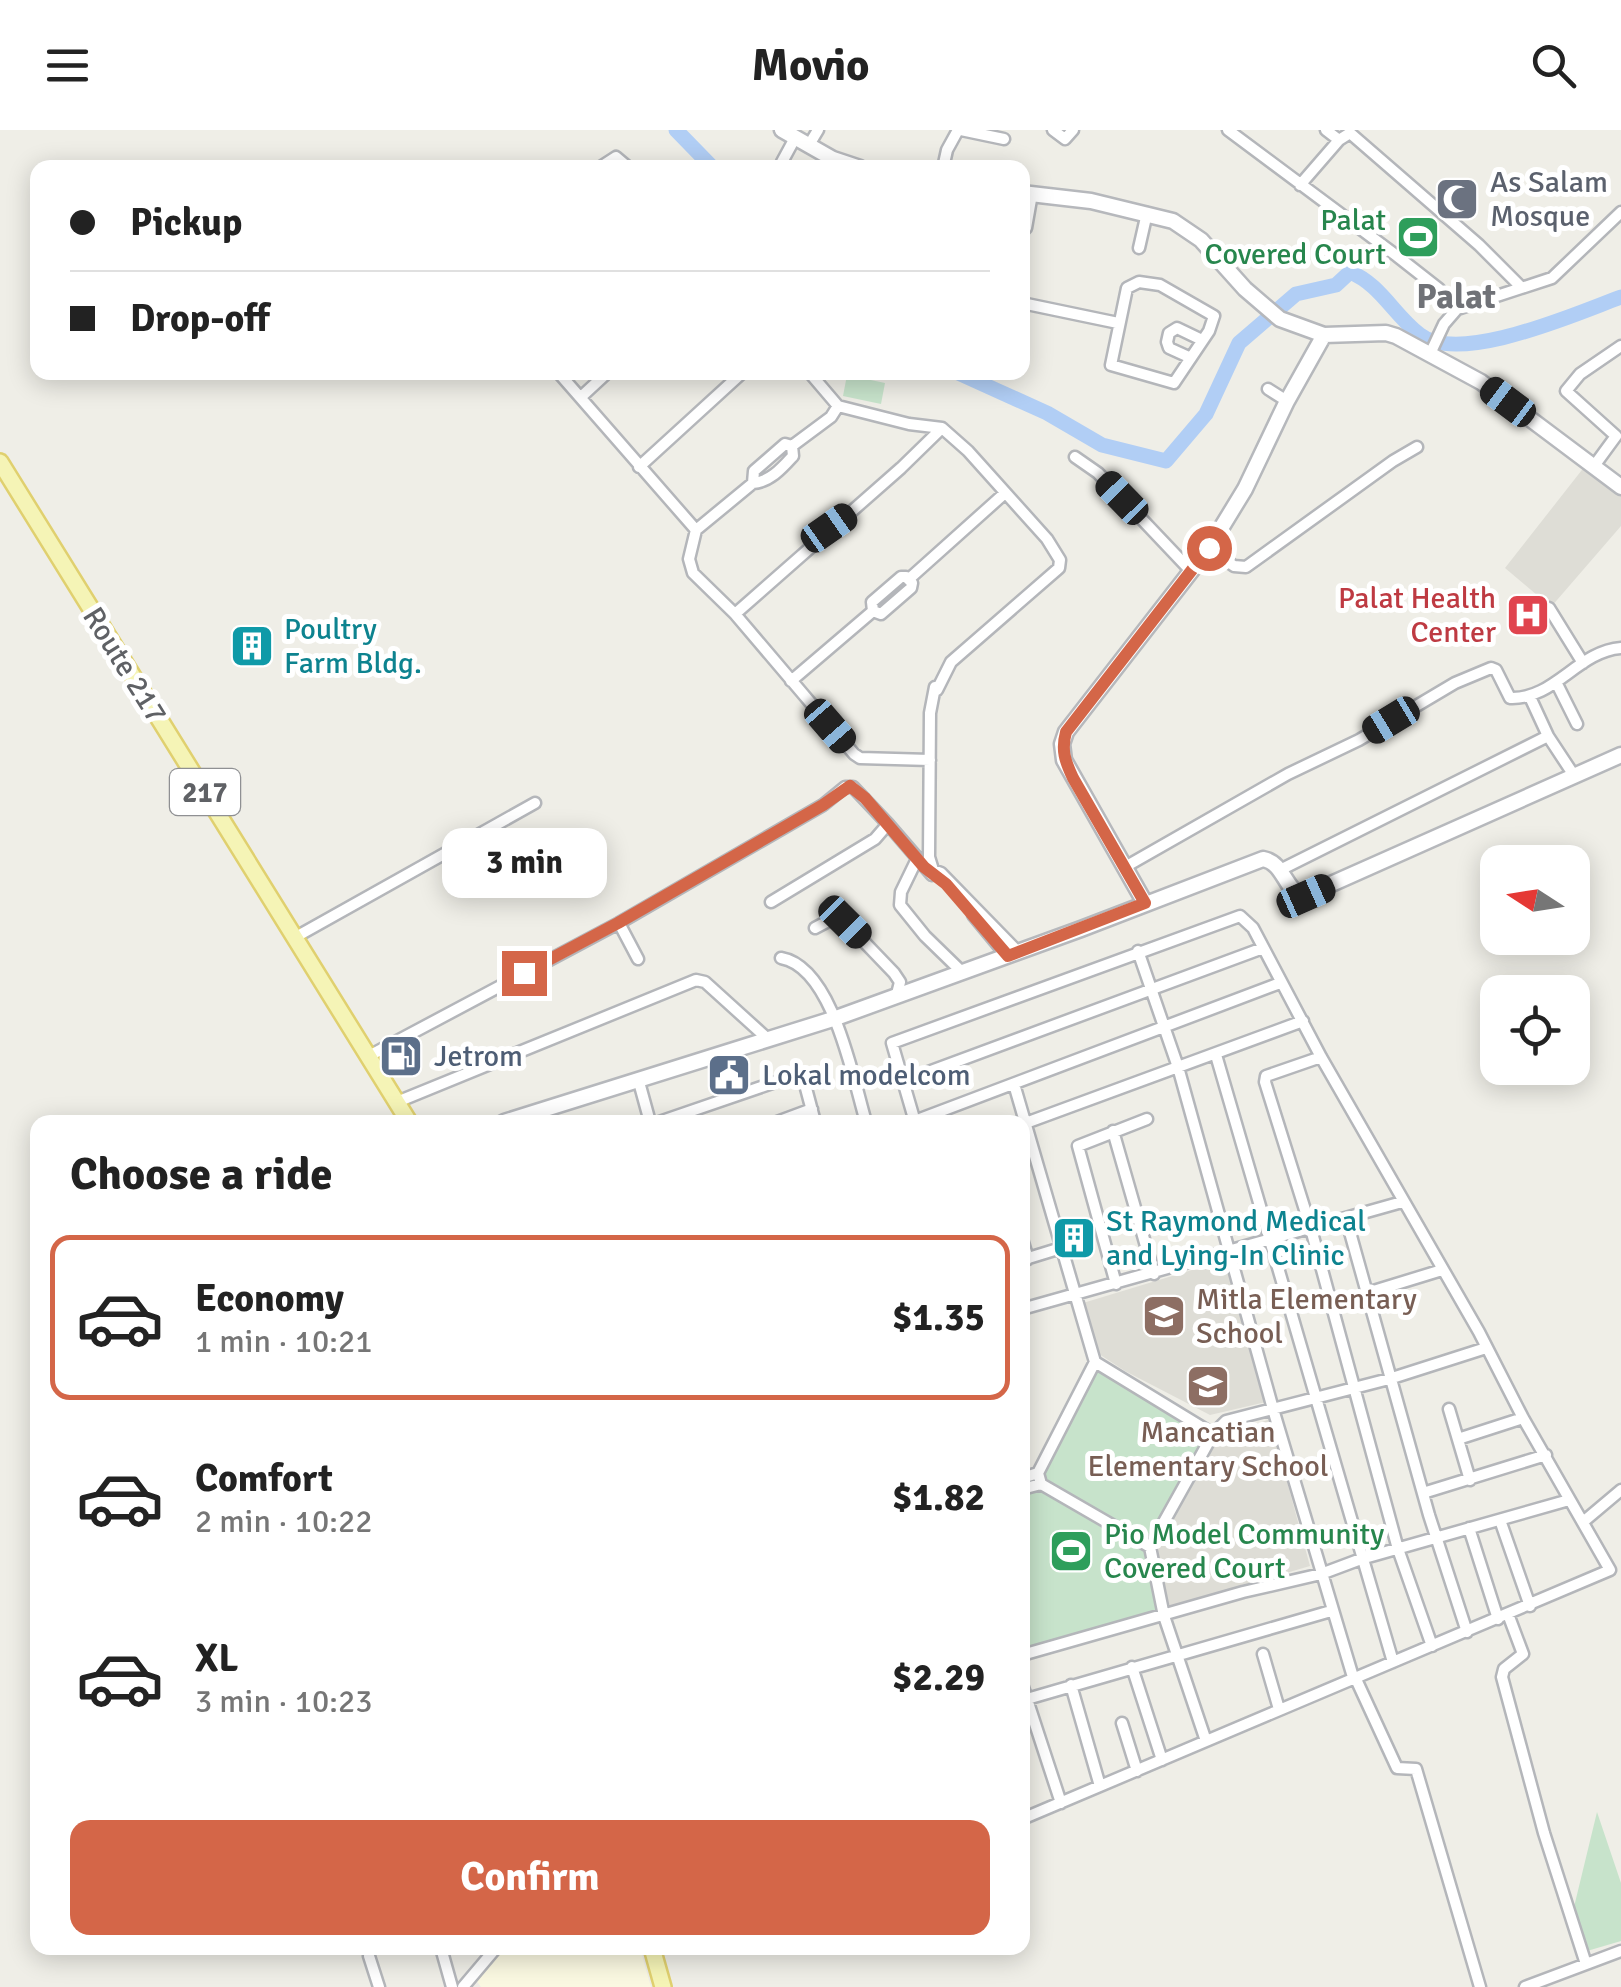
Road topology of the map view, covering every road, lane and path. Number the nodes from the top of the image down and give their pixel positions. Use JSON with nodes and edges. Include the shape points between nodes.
{"nodes":[{"id":1,"x":818,"y":130,"type":"edge"},
{"id":2,"x":960,"y":130,"type":"edge"},
{"id":3,"x":1052,"y":130,"type":"edge"},
{"id":4,"x":1072,"y":130,"type":"edge"},
{"id":5,"x":1228,"y":130,"type":"edge"},
{"id":6,"x":1326,"y":130,"type":"edge"},
{"id":7,"x":795,"y":138,"type":"edge"},
{"id":8,"x":1004,"y":138,"type":"dead end"},
{"id":9,"x":1338,"y":140,"type":"junction"},
{"id":10,"x":783,"y":160,"type":"edge"},
{"id":11,"x":836,"y":160,"type":"edge"},
{"id":12,"x":945,"y":160,"type":"edge"},
{"id":13,"x":1300,"y":185,"type":"junction"},
{"id":14,"x":1030,"y":194,"type":"edge"},
{"id":15,"x":1147,"y":213,"type":"junction"},
{"id":16,"x":1618,"y":219,"type":"edge"},
{"id":17,"x":1139,"y":248,"type":"dead end"},
{"id":18,"x":1522,"y":288,"type":"junction"},
{"id":19,"x":1030,"y":304,"type":"edge"},
{"id":20,"x":1457,"y":308,"type":"junction"},
{"id":21,"x":1118,"y":323,"type":"junction"},
{"id":22,"x":1324,"y":335,"type":"junction"},
{"id":23,"x":1202,"y":340,"type":"junction"},
{"id":24,"x":1435,"y":345,"type":"junction"},
{"id":25,"x":1621,"y":346,"type":"edge"},
{"id":26,"x":1191,"y":358,"type":"junction"},
{"id":27,"x":565,"y":380,"type":"edge"},
{"id":28,"x":599,"y":380,"type":"edge"},
{"id":29,"x":734,"y":380,"type":"edge"},
{"id":30,"x":816,"y":380,"type":"edge"},
{"id":31,"x":1268,"y":389,"type":"dead end"},
{"id":32,"x":581,"y":397,"type":"junction"},
{"id":33,"x":1286,"y":400,"type":"junction"},
{"id":34,"x":838,"y":406,"type":"junction"},
{"id":35,"x":942,"y":428,"type":"junction"},
{"id":36,"x":1417,"y":448,"type":"dead end"},
{"id":37,"x":1076,"y":457,"type":"dead end"},
{"id":38,"x":0,"y":462,"type":"edge"},
{"id":39,"x":640,"y":466,"type":"junction"},
{"id":40,"x":1594,"y":466,"type":"junction"},
{"id":41,"x":1621,"y":488,"type":"edge"},
{"id":42,"x":1005,"y":494,"type":"junction"},
{"id":43,"x":696,"y":530,"type":"junction"},
{"id":44,"x":1209,"y":548,"type":"junction"},
{"id":45,"x":1191,"y":571,"type":"junction"},
{"id":46,"x":1549,"y":608,"type":"dead end"},
{"id":47,"x":734,"y":614,"type":"junction"},
{"id":48,"x":1621,"y":648,"type":"edge"},
{"id":49,"x":1583,"y":663,"type":"junction"},
{"id":50,"x":791,"y":681,"type":"junction"},
{"id":51,"x":1556,"y":682,"type":"junction"},
{"id":52,"x":1530,"y":697,"type":"junction"},
{"id":53,"x":1576,"y":724,"type":"dead end"},
{"id":54,"x":1548,"y":736,"type":"junction"},
{"id":55,"x":1621,"y":755,"type":"edge"},
{"id":56,"x":930,"y":760,"type":"junction"},
{"id":57,"x":1575,"y":777,"type":"junction"},
{"id":58,"x":535,"y":803,"type":"dead end"},
{"id":59,"x":888,"y":824,"type":"junction"},
{"id":60,"x":917,"y":859,"type":"junction"},
{"id":61,"x":1125,"y":867,"type":"junction"},
{"id":62,"x":1280,"y":870,"type":"junction"},
{"id":63,"x":772,"y":902,"type":"dead end"},
{"id":64,"x":1145,"y":903,"type":"junction"},
{"id":65,"x":618,"y":923,"type":"junction"},
{"id":66,"x":816,"y":928,"type":"dead end"},
{"id":67,"x":294,"y":938,"type":"junction"},
{"id":68,"x":1262,"y":948,"type":"junction"},
{"id":69,"x":1138,"y":951,"type":"junction"},
{"id":70,"x":1013,"y":954,"type":"junction"},
{"id":71,"x":780,"y":958,"type":"dead end"},
{"id":72,"x":638,"y":959,"type":"dead end"},
{"id":73,"x":962,"y":972,"type":"junction"},
{"id":74,"x":1280,"y":983,"type":"junction"},
{"id":75,"x":1152,"y":987,"type":"junction"},
{"id":76,"x":897,"y":994,"type":"junction"},
{"id":77,"x":836,"y":1018,"type":"junction"},
{"id":78,"x":1304,"y":1020,"type":"junction"},
{"id":79,"x":1166,"y":1028,"type":"junction"},
{"id":80,"x":768,"y":1040,"type":"junction"},
{"id":81,"x":1216,"y":1054,"type":"junction"},
{"id":82,"x":367,"y":1057,"type":"junction"},
{"id":83,"x":1321,"y":1057,"type":"junction"},
{"id":84,"x":1178,"y":1067,"type":"junction"},
{"id":85,"x":904,"y":1081,"type":"junction"},
{"id":86,"x":639,"y":1082,"type":"junction"},
{"id":87,"x":1014,"y":1084,"type":"junction"},
{"id":88,"x":398,"y":1102,"type":"junction"},
{"id":89,"x":812,"y":1110,"type":"junction"},
{"id":90,"x":406,"y":1115,"type":"edge"},
{"id":91,"x":528,"y":1115,"type":"edge"},
{"id":92,"x":648,"y":1115,"type":"edge"},
{"id":93,"x":679,"y":1115,"type":"edge"},
{"id":94,"x":797,"y":1115,"type":"edge"},
{"id":95,"x":814,"y":1115,"type":"edge"},
{"id":96,"x":864,"y":1115,"type":"edge"},
{"id":97,"x":911,"y":1115,"type":"edge"},
{"id":98,"x":932,"y":1115,"type":"edge"},
{"id":99,"x":1023,"y":1115,"type":"edge"},
{"id":100,"x":1147,"y":1119,"type":"dead end"},
{"id":101,"x":1030,"y":1121,"type":"edge"},
{"id":102,"x":1113,"y":1131,"type":"junction"},
{"id":103,"x":1030,"y":1140,"type":"edge"},
{"id":104,"x":1402,"y":1202,"type":"junction"},
{"id":105,"x":1346,"y":1218,"type":"junction"},
{"id":106,"x":1311,"y":1229,"type":"junction"},
{"id":107,"x":1271,"y":1239,"type":"junction"},
{"id":108,"x":1061,"y":1248,"type":"junction"},
{"id":109,"x":1230,"y":1252,"type":"junction"},
{"id":110,"x":1030,"y":1257,"type":"edge"},
{"id":111,"x":1442,"y":1270,"type":"junction"},
{"id":112,"x":1154,"y":1274,"type":"junction"},
{"id":113,"x":1116,"y":1284,"type":"junction"},
{"id":114,"x":1368,"y":1293,"type":"junction"},
{"id":115,"x":1074,"y":1294,"type":"junction"},
{"id":116,"x":1030,"y":1307,"type":"edge"},
{"id":117,"x":1486,"y":1348,"type":"junction"},
{"id":118,"x":1095,"y":1362,"type":"junction"},
{"id":119,"x":1390,"y":1379,"type":"junction"},
{"id":120,"x":1354,"y":1387,"type":"junction"},
{"id":121,"x":1316,"y":1397,"type":"junction"},
{"id":122,"x":1273,"y":1409,"type":"junction"},
{"id":123,"x":1449,"y":1409,"type":"dead end"},
{"id":124,"x":1523,"y":1418,"type":"junction"},
{"id":125,"x":1213,"y":1434,"type":"junction"},
{"id":126,"x":1458,"y":1440,"type":"junction"},
{"id":127,"x":1546,"y":1455,"type":"junction"},
{"id":128,"x":1030,"y":1478,"type":"edge"},
{"id":129,"x":1040,"y":1479,"type":"junction"},
{"id":130,"x":1470,"y":1480,"type":"junction"},
{"id":131,"x":1030,"y":1485,"type":"edge"},
{"id":132,"x":1621,"y":1490,"type":"edge"},
{"id":133,"x":1424,"y":1493,"type":"junction"},
{"id":134,"x":1569,"y":1500,"type":"junction"},
{"id":135,"x":1500,"y":1520,"type":"junction"},
{"id":136,"x":1582,"y":1522,"type":"junction"},
{"id":137,"x":1469,"y":1528,"type":"junction"},
{"id":138,"x":1436,"y":1538,"type":"junction"},
{"id":139,"x":1150,"y":1548,"type":"junction"},
{"id":140,"x":1398,"y":1549,"type":"junction"},
{"id":141,"x":1361,"y":1559,"type":"junction"},
{"id":142,"x":1321,"y":1574,"type":"junction"},
{"id":143,"x":1530,"y":1606,"type":"junction"},
{"id":144,"x":1331,"y":1611,"type":"junction"},
{"id":145,"x":1164,"y":1616,"type":"junction"},
{"id":146,"x":1503,"y":1616,"type":"junction"},
{"id":147,"x":1467,"y":1632,"type":"junction"},
{"id":148,"x":1432,"y":1646,"type":"junction"},
{"id":149,"x":1030,"y":1653,"type":"edge"},
{"id":150,"x":1263,"y":1654,"type":"dead end"},
{"id":151,"x":1179,"y":1656,"type":"junction"},
{"id":152,"x":1393,"y":1662,"type":"junction"},
{"id":153,"x":1132,"y":1667,"type":"junction"},
{"id":154,"x":1354,"y":1678,"type":"junction"},
{"id":155,"x":1070,"y":1685,"type":"junction"},
{"id":156,"x":1030,"y":1698,"type":"edge"},
{"id":157,"x":1030,"y":1708,"type":"edge"},
{"id":158,"x":1279,"y":1709,"type":"junction"},
{"id":159,"x":1122,"y":1723,"type":"dead end"},
{"id":160,"x":1206,"y":1741,"type":"junction"},
{"id":161,"x":1162,"y":1760,"type":"junction"},
{"id":162,"x":1136,"y":1770,"type":"junction"},
{"id":163,"x":1100,"y":1786,"type":"junction"},
{"id":164,"x":1061,"y":1802,"type":"junction"},
{"id":165,"x":1030,"y":1816,"type":"edge"},
{"id":166,"x":1621,"y":1952,"type":"edge"},
{"id":167,"x":443,"y":1955,"type":"edge"},
{"id":168,"x":490,"y":1955,"type":"edge"},
{"id":169,"x":654,"y":1955,"type":"edge"},
{"id":170,"x":369,"y":1956,"type":"dead end"},
{"id":171,"x":1586,"y":1964,"type":"junction"},
{"id":172,"x":379,"y":1987,"type":"edge"},
{"id":173,"x":452,"y":1987,"type":"edge"},
{"id":174,"x":463,"y":1987,"type":"edge"},
{"id":175,"x":663,"y":1987,"type":"edge"},
{"id":176,"x":1480,"y":1987,"type":"edge"},
{"id":177,"x":1525,"y":1987,"type":"edge"}],
"edges":[{"from":1,"to":7,"type":"street"},
{"from":2,"to":8,"type":"street"},
{"from":2,"to":12,"type":"street"},
{"from":3,"to":4,"type":"street","via":[[1065,138]]},
{"from":5,"to":13,"type":"street"},
{"from":6,"to":9,"type":"street"},
{"from":7,"to":10,"type":"street"},
{"from":7,"to":11,"type":"street"},
{"from":9,"to":13,"type":"street"},
{"from":9,"to":18,"type":"street","via":[[1350,133]]},
{"from":13,"to":20,"type":"street"},
{"from":14,"to":15,"type":"street"},
{"from":15,"to":17,"type":"street"},
{"from":15,"to":22,"type":"street","via":[[1190,231],[1269,311]]},
{"from":16,"to":18,"type":"street","via":[[1557,275]]},
{"from":18,"to":20,"type":"street"},
{"from":19,"to":21,"type":"street"},
{"from":20,"to":24,"type":"street"},
{"from":21,"to":23,"type":"street","via":[[1127,288],[1150,283],[1214,316]]},
{"from":21,"to":26,"type":"street","via":[[1110,362],[1116,370],[1170,384]]},
{"from":22,"to":24,"type":"street","via":[[1386,333]]},
{"from":22,"to":33,"type":"street"},
{"from":23,"to":26,"type":"street"},
{"from":23,"to":26,"type":"street","via":[[1178,328],[1169,333],[1169,348]]},
{"from":24,"to":40,"type":"street"},
{"from":25,"to":40,"type":"street","via":[[1566,391],[1616,436]]},
{"from":27,"to":32,"type":"street"},
{"from":28,"to":32,"type":"street"},
{"from":29,"to":39,"type":"street"},
{"from":30,"to":34,"type":"street"},
{"from":31,"to":33,"type":"street"},
{"from":32,"to":39,"type":"street"},
{"from":33,"to":44,"type":"street","via":[[1246,490]]},
{"from":34,"to":35,"type":"street"},
{"from":34,"to":43,"type":"street","via":[[792,446],[784,466]]},
{"from":35,"to":42,"type":"street"},
{"from":35,"to":47,"type":"street"},
{"from":36,"to":44,"type":"street","via":[[1246,566],[1234,566]]},
{"from":37,"to":45,"type":"street"},
{"from":38,"to":67,"type":"main road","name":"Route 217","number":"217"},
{"from":39,"to":43,"type":"street"},
{"from":40,"to":41,"type":"street"},
{"from":42,"to":50,"type":"street","via":[[909,580],[912,586],[896,601],[881,614],[873,611]]},
{"from":42,"to":56,"type":"street","via":[[1058,552],[1059,568],[951,662],[935,687]]},
{"from":43,"to":47,"type":"street","via":[[693,573]]},
{"from":44,"to":45,"type":"street"},
{"from":45,"to":61,"type":"street","via":[[1062,744],[1073,778]]},
{"from":46,"to":49,"type":"street"},
{"from":47,"to":50,"type":"street"},
{"from":48,"to":49,"type":"street"},
{"from":49,"to":51,"type":"street"},
{"from":50,"to":56,"type":"street","via":[[860,758]]},
{"from":51,"to":52,"type":"street"},
{"from":51,"to":53,"type":"street"},
{"from":52,"to":54,"type":"street"},
{"from":52,"to":61,"type":"street","via":[[1510,698],[1496,670],[1455,682]]},
{"from":54,"to":57,"type":"street"},
{"from":54,"to":62,"type":"street"},
{"from":55,"to":57,"type":"street"},
{"from":56,"to":70,"type":"street","via":[[930,846],[942,872]]},
{"from":57,"to":62,"type":"street","via":[[1302,897]]},
{"from":58,"to":67,"type":"street"},
{"from":59,"to":60,"type":"street"},
{"from":59,"to":63,"type":"street"},
{"from":59,"to":65,"type":"street","via":[[853,787],[845,787]]},
{"from":60,"to":70,"type":"street"},
{"from":60,"to":73,"type":"street","via":[[900,905]]},
{"from":61,"to":64,"type":"street"},
{"from":62,"to":64,"type":"street","via":[[1263,858]]},
{"from":64,"to":70,"type":"street"},
{"from":65,"to":72,"type":"street"},
{"from":65,"to":82,"type":"street"},
{"from":66,"to":76,"type":"street","via":[[832,919],[845,922],[894,973]]},
{"from":67,"to":82,"type":"main road","name":"Route 217","number":"217"},
{"from":68,"to":69,"type":"street","via":[[1240,916]]},
{"from":68,"to":74,"type":"street"},
{"from":68,"to":75,"type":"street"},
{"from":69,"to":75,"type":"street"},
{"from":69,"to":85,"type":"street","via":[[892,1043]]},
{"from":70,"to":73,"type":"street"},
{"from":71,"to":77,"type":"street","via":[[797,963]]},
{"from":73,"to":76,"type":"street"},
{"from":74,"to":78,"type":"street"},
{"from":74,"to":79,"type":"street"},
{"from":75,"to":79,"type":"street"},
{"from":75,"to":85,"type":"street"},
{"from":76,"to":77,"type":"street"},
{"from":77,"to":80,"type":"street"},
{"from":77,"to":96,"type":"street"},
{"from":78,"to":81,"type":"street"},
{"from":78,"to":83,"type":"street"},
{"from":79,"to":84,"type":"street"},
{"from":79,"to":87,"type":"street"},
{"from":80,"to":86,"type":"street"},
{"from":80,"to":88,"type":"street","via":[[696,980]]},
{"from":81,"to":84,"type":"street"},
{"from":81,"to":107,"type":"street"},
{"from":82,"to":88,"type":"main road","name":"Route 217","number":"217"},
{"from":83,"to":104,"type":"street"},
{"from":83,"to":106,"type":"street","via":[[1265,1079]]},
{"from":84,"to":101,"type":"street"},
{"from":84,"to":109,"type":"street"},
{"from":85,"to":97,"type":"street"},
{"from":86,"to":91,"type":"street"},
{"from":86,"to":92,"type":"street"},
{"from":87,"to":98,"type":"street"},
{"from":87,"to":99,"type":"street"},
{"from":88,"to":90,"type":"main road","name":"Route 217","number":"217"},
{"from":89,"to":93,"type":"street","via":[[796,1074]]},
{"from":89,"to":94,"type":"street"},
{"from":89,"to":95,"type":"street"},
{"from":100,"to":102,"type":"street"},
{"from":102,"to":112,"type":"street"},
{"from":102,"to":113,"type":"street","via":[[1078,1148]]},
{"from":103,"to":108,"type":"street"},
{"from":104,"to":105,"type":"street"},
{"from":104,"to":111,"type":"street"},
{"from":105,"to":106,"type":"street"},
{"from":105,"to":114,"type":"street"},
{"from":106,"to":107,"type":"street"},
{"from":106,"to":120,"type":"street"},
{"from":107,"to":109,"type":"street"},
{"from":107,"to":121,"type":"street"},
{"from":108,"to":110,"type":"street"},
{"from":108,"to":115,"type":"street"},
{"from":109,"to":112,"type":"street"},
{"from":109,"to":122,"type":"street"},
{"from":111,"to":114,"type":"street"},
{"from":111,"to":117,"type":"street"},
{"from":112,"to":113,"type":"street"},
{"from":113,"to":115,"type":"street"},
{"from":114,"to":119,"type":"street"},
{"from":115,"to":116,"type":"street"},
{"from":115,"to":118,"type":"street"},
{"from":117,"to":119,"type":"street"},
{"from":117,"to":124,"type":"street"},
{"from":118,"to":125,"type":"street"},
{"from":118,"to":129,"type":"street"},
{"from":119,"to":120,"type":"street"},
{"from":119,"to":133,"type":"street"},
{"from":120,"to":121,"type":"street"},
{"from":120,"to":140,"type":"street"},
{"from":121,"to":122,"type":"street"},
{"from":121,"to":141,"type":"street"},
{"from":122,"to":125,"type":"street","via":[[1226,1421]]},
{"from":122,"to":142,"type":"street"},
{"from":123,"to":126,"type":"street"},
{"from":124,"to":126,"type":"street"},
{"from":124,"to":127,"type":"street"},
{"from":125,"to":139,"type":"street"},
{"from":126,"to":130,"type":"street"},
{"from":127,"to":130,"type":"street"},
{"from":127,"to":134,"type":"street"},
{"from":128,"to":129,"type":"street"},
{"from":129,"to":131,"type":"street"},
{"from":129,"to":139,"type":"street"},
{"from":130,"to":133,"type":"street"},
{"from":132,"to":136,"type":"street"},
{"from":133,"to":138,"type":"street"},
{"from":134,"to":135,"type":"street"},
{"from":134,"to":136,"type":"street"},
{"from":135,"to":137,"type":"street"},
{"from":135,"to":143,"type":"street"},
{"from":136,"to":143,"type":"street","via":[[1610,1570]]},
{"from":137,"to":138,"type":"street"},
{"from":137,"to":146,"type":"street"},
{"from":138,"to":140,"type":"street"},
{"from":138,"to":147,"type":"street"},
{"from":139,"to":145,"type":"street"},
{"from":140,"to":141,"type":"street"},
{"from":140,"to":148,"type":"street"},
{"from":141,"to":142,"type":"street"},
{"from":141,"to":152,"type":"street"},
{"from":142,"to":144,"type":"street"},
{"from":142,"to":145,"type":"street"},
{"from":143,"to":146,"type":"street"},
{"from":144,"to":151,"type":"street"},
{"from":144,"to":154,"type":"street"},
{"from":145,"to":149,"type":"street"},
{"from":145,"to":151,"type":"street"},
{"from":146,"to":147,"type":"street"},
{"from":146,"to":171,"type":"street","via":[[1523,1654],[1502,1677]]},
{"from":147,"to":148,"type":"street"},
{"from":148,"to":152,"type":"street"},
{"from":150,"to":158,"type":"street"},
{"from":151,"to":153,"type":"street"},
{"from":151,"to":160,"type":"street"},
{"from":152,"to":154,"type":"street"},
{"from":153,"to":155,"type":"street"},
{"from":153,"to":161,"type":"street"},
{"from":154,"to":158,"type":"street"},
{"from":154,"to":176,"type":"street","via":[[1397,1768],[1416,1770]]},
{"from":155,"to":156,"type":"street"},
{"from":155,"to":163,"type":"street"},
{"from":157,"to":164,"type":"street"},
{"from":158,"to":160,"type":"street"},
{"from":159,"to":162,"type":"street"},
{"from":160,"to":161,"type":"street"},
{"from":161,"to":162,"type":"street"},
{"from":162,"to":163,"type":"street"},
{"from":163,"to":164,"type":"street"},
{"from":164,"to":165,"type":"street"},
{"from":166,"to":171,"type":"street"},
{"from":167,"to":173,"type":"street"},
{"from":168,"to":174,"type":"street"},
{"from":169,"to":175,"type":"main road"},
{"from":170,"to":172,"type":"street"},
{"from":171,"to":177,"type":"street"}]}
